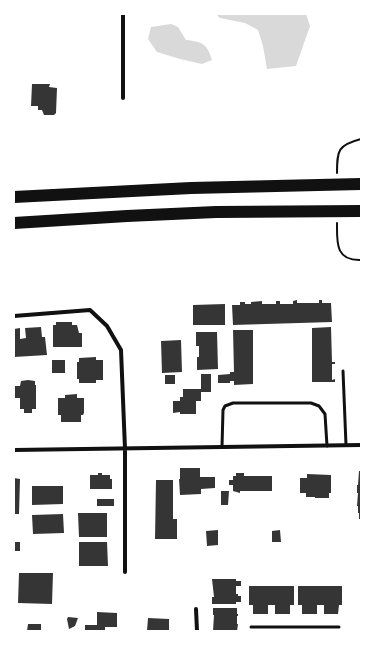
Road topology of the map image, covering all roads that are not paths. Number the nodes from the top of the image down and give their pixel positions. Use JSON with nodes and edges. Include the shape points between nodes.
{"nodes":[{"id":1,"x":123,"y":14,"type":"edge"},
{"id":2,"x":123,"y":98,"type":"dead end"},
{"id":3,"x":361,"y":184,"type":"edge"},
{"id":4,"x":14,"y":197,"type":"edge"},
{"id":5,"x":361,"y":211,"type":"edge"},
{"id":6,"x":14,"y":223,"type":"edge"},
{"id":7,"x":14,"y":316,"type":"edge"},
{"id":8,"x":343,"y":371,"type":"dead end"},
{"id":9,"x":346,"y":445,"type":"junction"},
{"id":10,"x":361,"y":445,"type":"edge"},
{"id":11,"x":327,"y":446,"type":"junction"},
{"id":12,"x":222,"y":447,"type":"junction"},
{"id":13,"x":126,"y":449,"type":"junction"},
{"id":14,"x":14,"y":450,"type":"edge"},
{"id":15,"x":125,"y":572,"type":"dead end"},
{"id":16,"x":196,"y":609,"type":"dead end"},
{"id":17,"x":251,"y":627,"type":"dead end"},
{"id":18,"x":339,"y":627,"type":"dead end"},
{"id":19,"x":296,"y":629,"type":"edge"},
{"id":20,"x":197,"y":631,"type":"edge"}],
"edges":[{"from":1,"to":2,"type":"street"},
{"from":3,"to":4,"type":"highway","via":[[191,188]]},
{"from":5,"to":6,"type":"highway","via":[[201,213]]},
{"from":7,"to":13,"type":"street","via":[[90,310],[107,326],[121,350]]},
{"from":8,"to":9,"type":"lane"},
{"from":9,"to":10,"type":"street"},
{"from":9,"to":11,"type":"street"},
{"from":11,"to":12,"type":"street"},
{"from":11,"to":12,"type":"lane","via":[[325,414],[319,406],[311,403],[233,403],[222,410]]},
{"from":12,"to":13,"type":"street"},
{"from":13,"to":14,"type":"street"},
{"from":13,"to":15,"type":"street"},
{"from":16,"to":20,"type":"street"},
{"from":17,"to":19,"type":"lane"},
{"from":18,"to":19,"type":"lane"}]}
